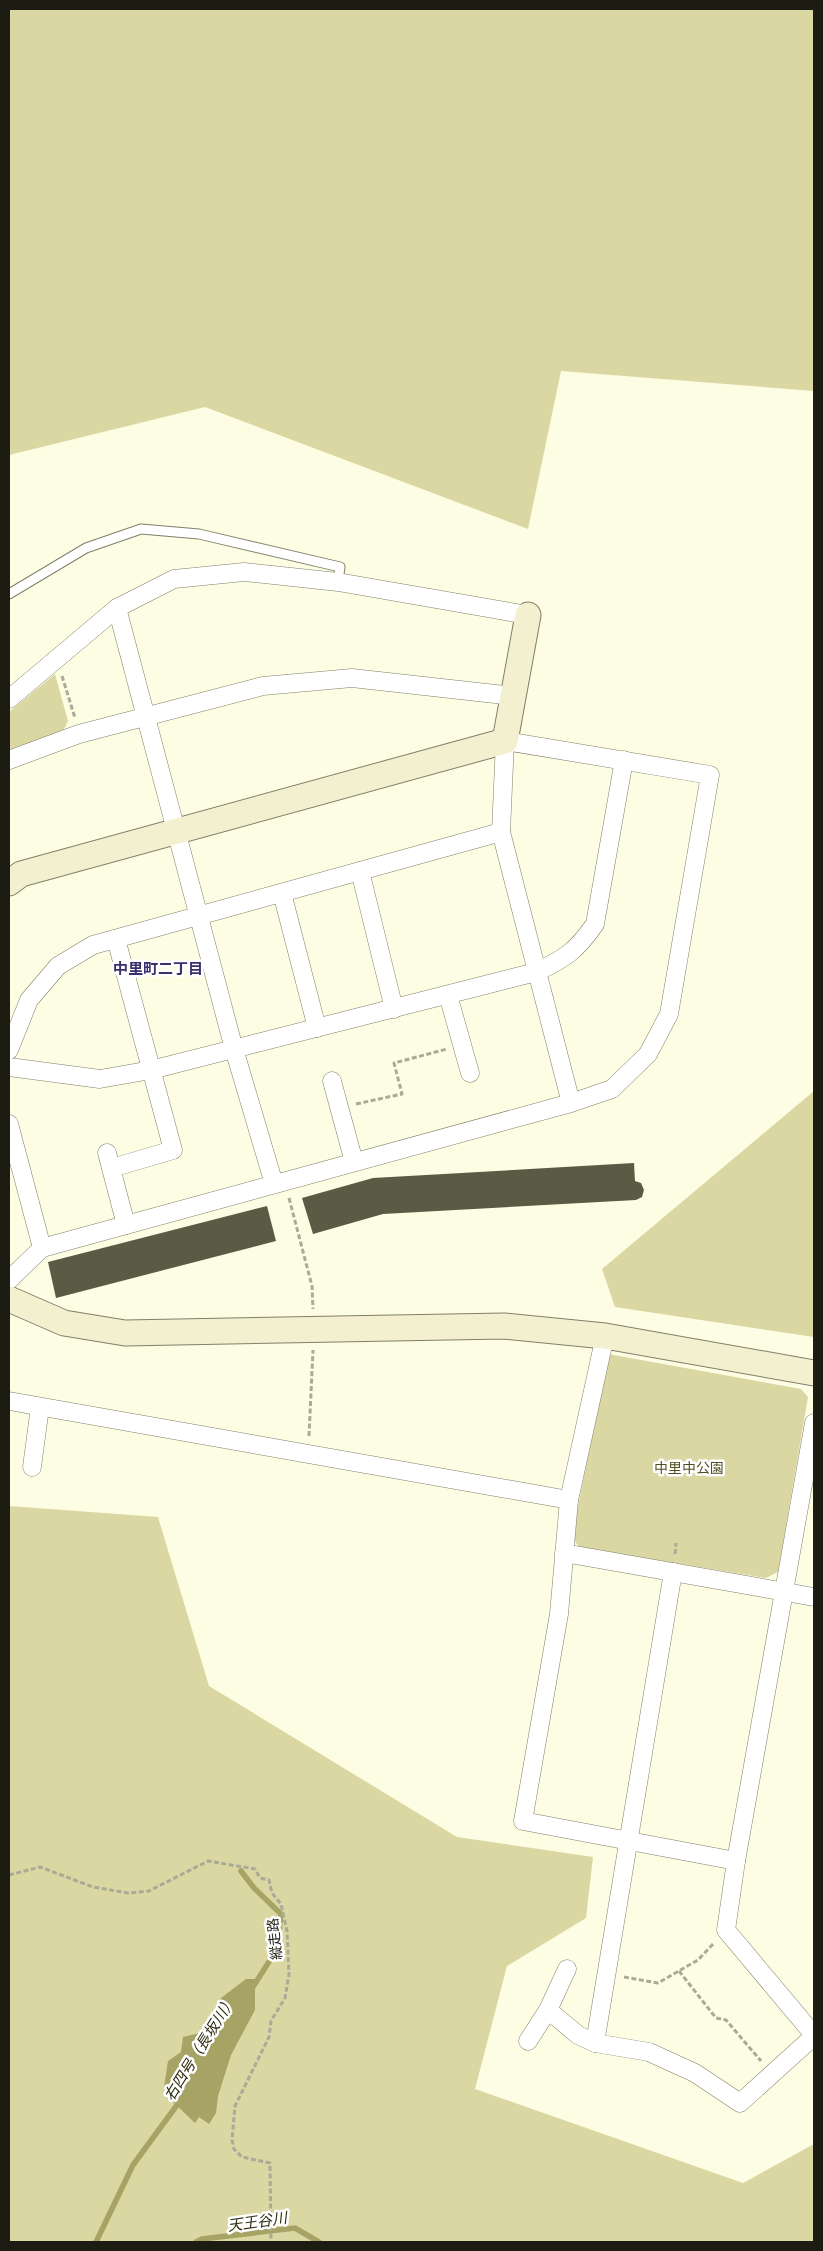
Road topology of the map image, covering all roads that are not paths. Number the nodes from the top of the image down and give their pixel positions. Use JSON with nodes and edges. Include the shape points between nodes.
{"nodes":[{"id":1,"x":338,"y":582,"type":"junction"},
{"id":2,"x":9,"y":594,"type":"edge"},
{"id":3,"x":117,"y":608,"type":"junction"},
{"id":4,"x":528,"y":615,"type":"joint"},
{"id":5,"x":514,"y":696,"type":"junction"},
{"id":6,"x":9,"y":699,"type":"edge"},
{"id":7,"x":146,"y":716,"type":"junction"},
{"id":8,"x":505,"y":741,"type":"junction"},
{"id":9,"x":9,"y":760,"type":"edge"},
{"id":10,"x":624,"y":760,"type":"junction"},
{"id":11,"x":174,"y":830,"type":"junction"},
{"id":12,"x":501,"y":832,"type":"junction"},
{"id":13,"x":360,"y":871,"type":"junction"},
{"id":14,"x":9,"y":883,"type":"edge"},
{"id":15,"x":282,"y":893,"type":"junction"},
{"id":16,"x":198,"y":916,"type":"junction"},
{"id":17,"x":116,"y":939,"type":"junction"},
{"id":18,"x":536,"y":972,"type":"junction"},
{"id":19,"x":448,"y":995,"type":"junction"},
{"id":20,"x":394,"y":1009,"type":"junction"},
{"id":21,"x":317,"y":1028,"type":"junction"},
{"id":22,"x":9,"y":1050,"type":"edge"},
{"id":23,"x":234,"y":1050,"type":"junction"},
{"id":24,"x":9,"y":1067,"type":"edge"},
{"id":25,"x":151,"y":1070,"type":"junction"},
{"id":26,"x":470,"y":1074,"type":"dead end"},
{"id":27,"x":332,"y":1081,"type":"dead end"},
{"id":28,"x":571,"y":1103,"type":"junction"},
{"id":29,"x":9,"y":1124,"type":"edge"},
{"id":30,"x":354,"y":1162,"type":"junction"},
{"id":31,"x":274,"y":1184,"type":"junction"},
{"id":32,"x":126,"y":1225,"type":"junction"},
{"id":33,"x":42,"y":1248,"type":"junction"},
{"id":34,"x":9,"y":1280,"type":"edge"},
{"id":35,"x":9,"y":1299,"type":"edge"},
{"id":36,"x":606,"y":1336,"type":"junction"},
{"id":37,"x":814,"y":1373,"type":"edge"},
{"id":38,"x":9,"y":1401,"type":"edge"},
{"id":39,"x":40,"y":1407,"type":"junction"},
{"id":40,"x":813,"y":1434,"type":"edge"},
{"id":41,"x":32,"y":1467,"type":"dead end"},
{"id":42,"x":569,"y":1500,"type":"junction"},
{"id":43,"x":564,"y":1553,"type":"junction"},
{"id":44,"x":673,"y":1572,"type":"junction"},
{"id":45,"x":784,"y":1592,"type":"junction"},
{"id":46,"x":814,"y":1598,"type":"edge"},
{"id":47,"x":628,"y":1841,"type":"junction"},
{"id":48,"x":736,"y":1862,"type":"junction"},
{"id":49,"x":567,"y":1969,"type":"dead end"},
{"id":50,"x":548,"y":2010,"type":"junction"},
{"id":51,"x":814,"y":2036,"type":"edge"},
{"id":52,"x":528,"y":2041,"type":"dead end"},
{"id":53,"x":595,"y":2043,"type":"junction"}],
"edges":[{"from":1,"to":2,"type":"lane","via":[[340,567],[198,534],[141,529],[86,548]]},
{"from":1,"to":3,"type":"street","via":[[244,572],[174,579]]},
{"from":1,"to":4,"type":"street"},
{"from":3,"to":6,"type":"street"},
{"from":3,"to":7,"type":"street"},
{"from":4,"to":5,"type":"street"},
{"from":5,"to":7,"type":"street","via":[[352,678],[263,686]]},
{"from":5,"to":8,"type":"street"},
{"from":7,"to":9,"type":"street","via":[[79,734]]},
{"from":7,"to":11,"type":"street"},
{"from":8,"to":10,"type":"street"},
{"from":8,"to":11,"type":"street"},
{"from":8,"to":12,"type":"street"},
{"from":10,"to":18,"type":"street","via":[[595,924],[580,946],[561,961]]},
{"from":10,"to":28,"type":"street","via":[[710,775],[669,1014],[648,1054],[612,1089]]},
{"from":11,"to":14,"type":"street","via":[[20,874]]},
{"from":11,"to":16,"type":"street"},
{"from":12,"to":13,"type":"street"},
{"from":12,"to":18,"type":"street"},
{"from":13,"to":15,"type":"street"},
{"from":13,"to":20,"type":"street"},
{"from":15,"to":16,"type":"street"},
{"from":15,"to":21,"type":"street"},
{"from":16,"to":17,"type":"street"},
{"from":16,"to":23,"type":"street"},
{"from":17,"to":22,"type":"street","via":[[93,945],[58,966],[29,1000]]},
{"from":17,"to":25,"type":"street"},
{"from":18,"to":19,"type":"street"},
{"from":18,"to":28,"type":"street"},
{"from":19,"to":20,"type":"street"},
{"from":19,"to":26,"type":"street"},
{"from":20,"to":21,"type":"street"},
{"from":21,"to":23,"type":"street"},
{"from":23,"to":25,"type":"street"},
{"from":23,"to":31,"type":"street"},
{"from":24,"to":25,"type":"street","via":[[100,1079]]},
{"from":25,"to":32,"type":"street","via":[[173,1150],[110,1160]]},
{"from":27,"to":30,"type":"street"},
{"from":28,"to":30,"type":"street"},
{"from":29,"to":33,"type":"street"},
{"from":30,"to":31,"type":"street"},
{"from":31,"to":32,"type":"street"},
{"from":32,"to":33,"type":"street"},
{"from":33,"to":34,"type":"street"},
{"from":35,"to":36,"type":"street","via":[[64,1323],[124,1333],[504,1326]]},
{"from":36,"to":37,"type":"street"},
{"from":36,"to":42,"type":"street"},
{"from":38,"to":39,"type":"street"},
{"from":39,"to":41,"type":"street"},
{"from":39,"to":42,"type":"street"},
{"from":40,"to":45,"type":"street"},
{"from":42,"to":43,"type":"street"},
{"from":43,"to":44,"type":"street"},
{"from":43,"to":47,"type":"street","via":[[559,1614],[523,1821]]},
{"from":44,"to":45,"type":"street"},
{"from":44,"to":47,"type":"street"},
{"from":45,"to":46,"type":"street"},
{"from":45,"to":48,"type":"street"},
{"from":47,"to":48,"type":"street"},
{"from":47,"to":53,"type":"street"},
{"from":48,"to":51,"type":"street","via":[[726,1930]]},
{"from":49,"to":50,"type":"street"},
{"from":50,"to":52,"type":"street"},
{"from":50,"to":53,"type":"street","via":[[578,2035]]},
{"from":51,"to":53,"type":"street","via":[[740,2102],[695,2073],[649,2052]]}]}
